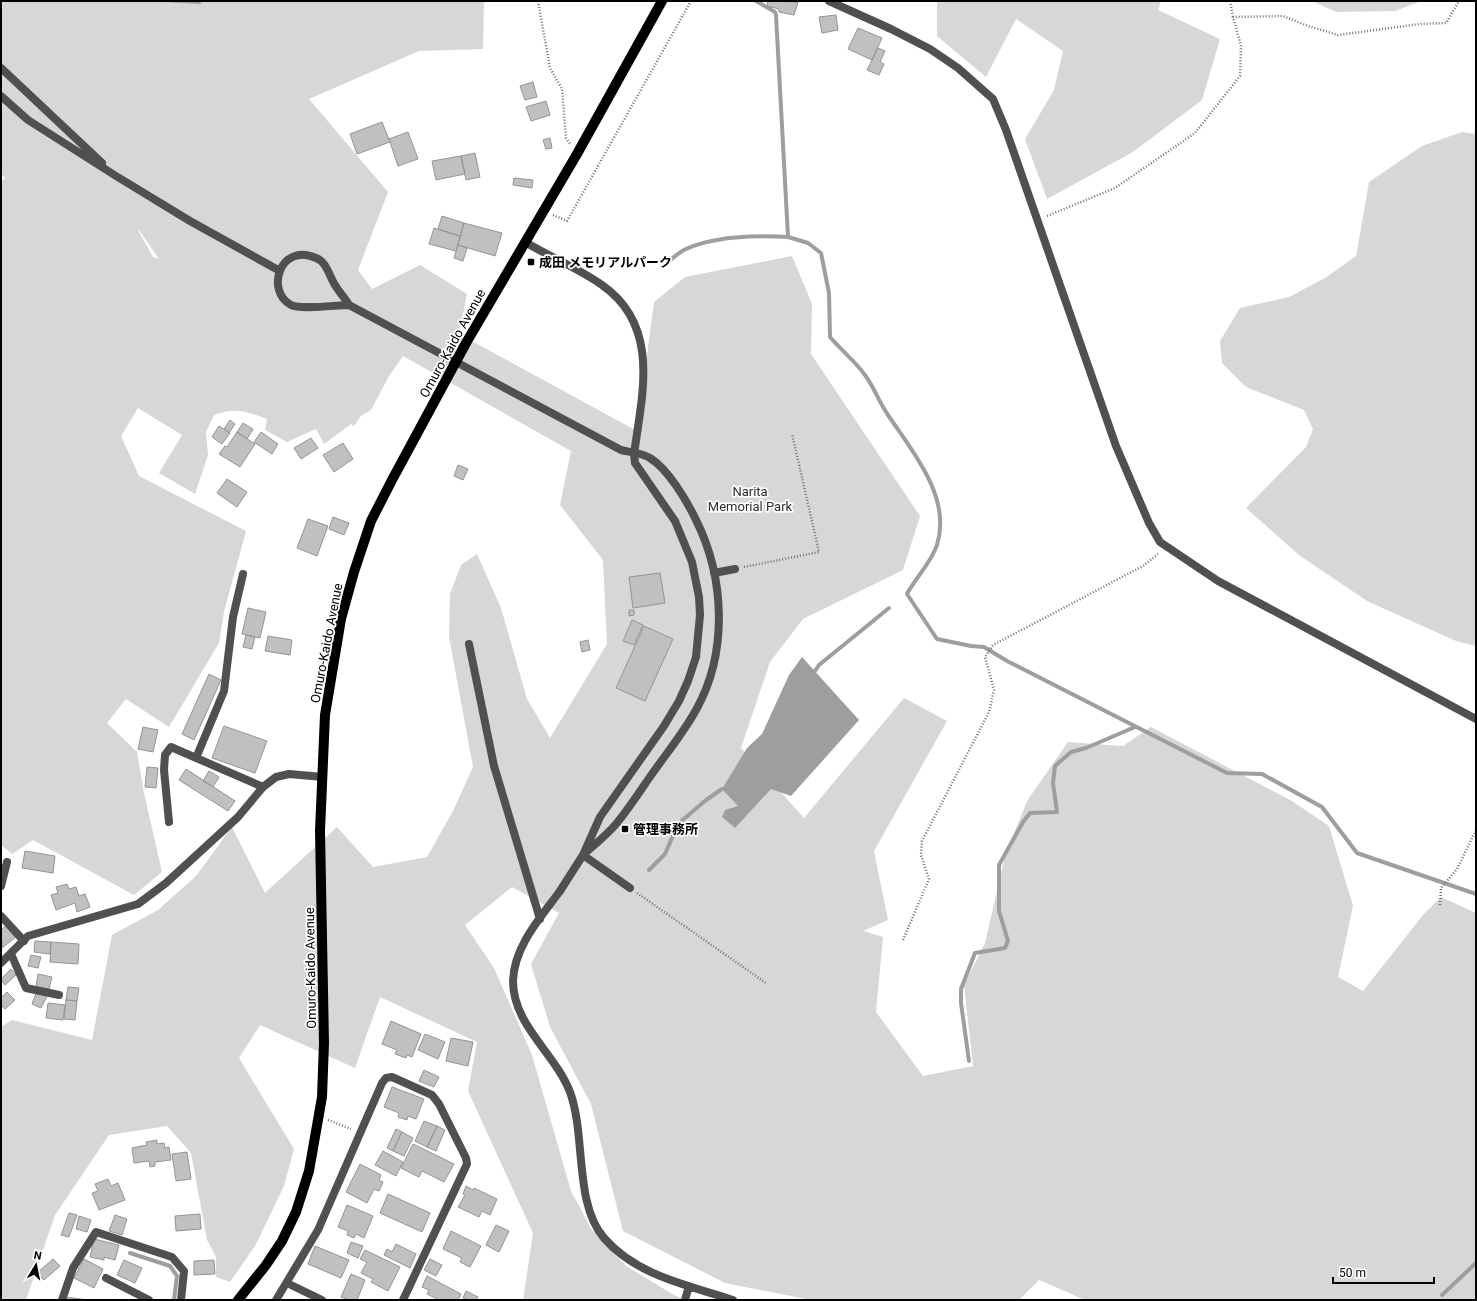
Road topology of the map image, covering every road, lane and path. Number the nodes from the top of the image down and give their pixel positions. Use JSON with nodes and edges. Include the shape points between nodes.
{"nodes":[{"id":1,"x":538,"y":1,"type":"edge"},
{"id":2,"x":662,"y":1,"type":"edge"},
{"id":3,"x":690,"y":1,"type":"edge"},
{"id":4,"x":829,"y":1,"type":"edge"},
{"id":5,"x":1230,"y":1,"type":"edge"},
{"id":6,"x":1460,"y":1,"type":"edge"},
{"id":7,"x":1233,"y":17,"type":"junction"},
{"id":8,"x":1,"y":68,"type":"edge"},
{"id":9,"x":1,"y":96,"type":"edge"},
{"id":10,"x":577,"y":154,"type":"junction"},
{"id":11,"x":116,"y":176,"type":"junction"},
{"id":12,"x":543,"y":211,"type":"junction"},
{"id":13,"x":1037,"y":221,"type":"junction"},
{"id":14,"x":525,"y":242,"type":"junction"},
{"id":15,"x":280,"y":271,"type":"junction"},
{"id":16,"x":350,"y":305,"type":"junction"},
{"id":17,"x":792,"y":434,"type":"dead end"},
{"id":18,"x":634,"y":454,"type":"junction"},
{"id":19,"x":1166,"y":547,"type":"junction"},
{"id":20,"x":735,"y":568,"type":"joint"},
{"id":21,"x":714,"y":573,"type":"junction"},
{"id":22,"x":243,"y":574,"type":"dead end"},
{"id":23,"x":469,"y":644,"type":"dead end"},
{"id":24,"x":1476,"y":719,"type":"edge"},
{"id":25,"x":196,"y":758,"type":"junction"},
{"id":26,"x":323,"y":777,"type":"junction"},
{"id":27,"x":263,"y":787,"type":"junction"},
{"id":28,"x":169,"y":822,"type":"dead end"},
{"id":29,"x":1476,"y":830,"type":"edge"},
{"id":30,"x":583,"y":855,"type":"junction"},
{"id":31,"x":7,"y":862,"type":"dead end"},
{"id":32,"x":1,"y":886,"type":"edge"},
{"id":33,"x":630,"y":888,"type":"joint"},
{"id":34,"x":1440,"y":905,"type":"dead end"},
{"id":35,"x":1,"y":916,"type":"edge"},
{"id":36,"x":540,"y":919,"type":"junction"},
{"id":37,"x":24,"y":940,"type":"junction"},
{"id":38,"x":903,"y":940,"type":"dead end"},
{"id":39,"x":11,"y":954,"type":"junction"},
{"id":40,"x":1,"y":963,"type":"edge"},
{"id":41,"x":766,"y":983,"type":"dead end"},
{"id":42,"x":59,"y":995,"type":"dead end"},
{"id":43,"x":327,"y":1120,"type":"dead end"},
{"id":44,"x":361,"y":1133,"type":"junction"},
{"id":45,"x":106,"y":1278,"type":"dead end"},
{"id":46,"x":286,"y":1283,"type":"junction"},
{"id":47,"x":689,"y":1286,"type":"junction"},
{"id":48,"x":62,"y":1300,"type":"edge"},
{"id":49,"x":149,"y":1300,"type":"edge"},
{"id":50,"x":181,"y":1300,"type":"edge"},
{"id":51,"x":238,"y":1300,"type":"edge"},
{"id":52,"x":276,"y":1300,"type":"edge"},
{"id":53,"x":322,"y":1300,"type":"edge"},
{"id":54,"x":403,"y":1300,"type":"edge"},
{"id":55,"x":685,"y":1300,"type":"edge"},
{"id":56,"x":733,"y":1300,"type":"edge"}],
"edges":[{"from":1,"to":10,"type":"path","via":[[550,68],[562,89],[566,138]]},
{"from":2,"to":10,"type":"main road","name":"Omuro-Kaido Avenue"},
{"from":3,"to":12,"type":"path","via":[[567,221]]},
{"from":4,"to":13,"type":"street","via":[[930,49],[958,68],[993,99]]},
{"from":5,"to":7,"type":"path"},
{"from":6,"to":7,"type":"path","via":[[1446,23],[1338,35],[1283,16]]},
{"from":7,"to":13,"type":"path","via":[[1241,46],[1240,76],[1195,133],[1115,188]]},
{"from":8,"to":11,"type":"street"},
{"from":9,"to":11,"type":"street","via":[[28,120]]},
{"from":10,"to":12,"type":"main road","name":"Omuro-Kaido Avenue"},
{"from":11,"to":15,"type":"street"},
{"from":12,"to":14,"type":"main road","name":"Omuro-Kaido Avenue"},
{"from":13,"to":19,"type":"street","via":[[1116,446],[1149,523],[1160,542]]},
{"from":14,"to":18,"type":"street","via":[[603,285],[622,304],[636,326],[643,347],[645,374]]},
{"from":14,"to":26,"type":"main road","name":"Omuro-Kaido Avenue","via":[[466,342],[371,521],[341,619],[325,715]]},
{"from":15,"to":16,"type":"street","via":[[279,289],[292,305]]},
{"from":15,"to":16,"type":"street","via":[[285,260],[296,255],[317,258],[325,264],[334,284]]},
{"from":16,"to":18,"type":"street","via":[[621,450]]},
{"from":17,"to":20,"type":"path","via":[[819,552]]},
{"from":18,"to":21,"type":"street","via":[[650,457],[680,491],[704,536]]},
{"from":18,"to":30,"type":"street","via":[[635,463],[675,521],[692,562],[699,597],[699,635],[696,657],[679,701],[600,817]]},
{"from":19,"to":24,"type":"street","via":[[1218,581]]},
{"from":19,"to":38,"type":"path","via":[[1143,566],[994,645],[985,657],[994,690],[989,712],[922,841],[921,855],[929,879]]},
{"from":20,"to":21,"type":"street"},
{"from":21,"to":30,"type":"street","via":[[718,599],[718,639],[712,669],[696,710],[615,825]]},
{"from":22,"to":25,"type":"street","via":[[233,617],[224,691]]},
{"from":23,"to":36,"type":"street","via":[[494,766]]},
{"from":25,"to":27,"type":"street"},
{"from":25,"to":28,"type":"street","via":[[171,747],[165,755]]},
{"from":26,"to":27,"type":"street","via":[[289,774],[276,777]]},
{"from":26,"to":51,"type":"main road","name":"Omuro-Kaido Avenue","via":[[320,831],[324,1043],[322,1097],[309,1171],[296,1212],[266,1265]]},
{"from":27,"to":37,"type":"street","via":[[238,817],[166,883],[138,904],[28,936]]},
{"from":29,"to":34,"type":"path","via":[[1457,869],[1441,888]]},
{"from":30,"to":33,"type":"street"},
{"from":30,"to":36,"type":"street"},
{"from":31,"to":32,"type":"street"},
{"from":33,"to":41,"type":"path"},
{"from":35,"to":37,"type":"street"},
{"from":36,"to":47,"type":"street","via":[[517,959],[513,980],[515,1002],[521,1016],[563,1077],[570,1093],[593,1223],[619,1253],[637,1266]]},
{"from":37,"to":39,"type":"street"},
{"from":39,"to":40,"type":"street"},
{"from":39,"to":42,"type":"street","via":[[26,988]]},
{"from":43,"to":44,"type":"path"},
{"from":44,"to":46,"type":"street","via":[[318,1230]]},
{"from":44,"to":54,"type":"street","via":[[382,1083],[386,1078],[392,1077],[432,1095],[466,1158],[465,1171]]},
{"from":45,"to":49,"type":"street"},
{"from":46,"to":52,"type":"street"},
{"from":46,"to":53,"type":"street"},
{"from":47,"to":55,"type":"street"},
{"from":47,"to":56,"type":"street"},
{"from":48,"to":50,"type":"street","via":[[73,1268],[96,1232],[172,1257],[184,1272]]}]}
